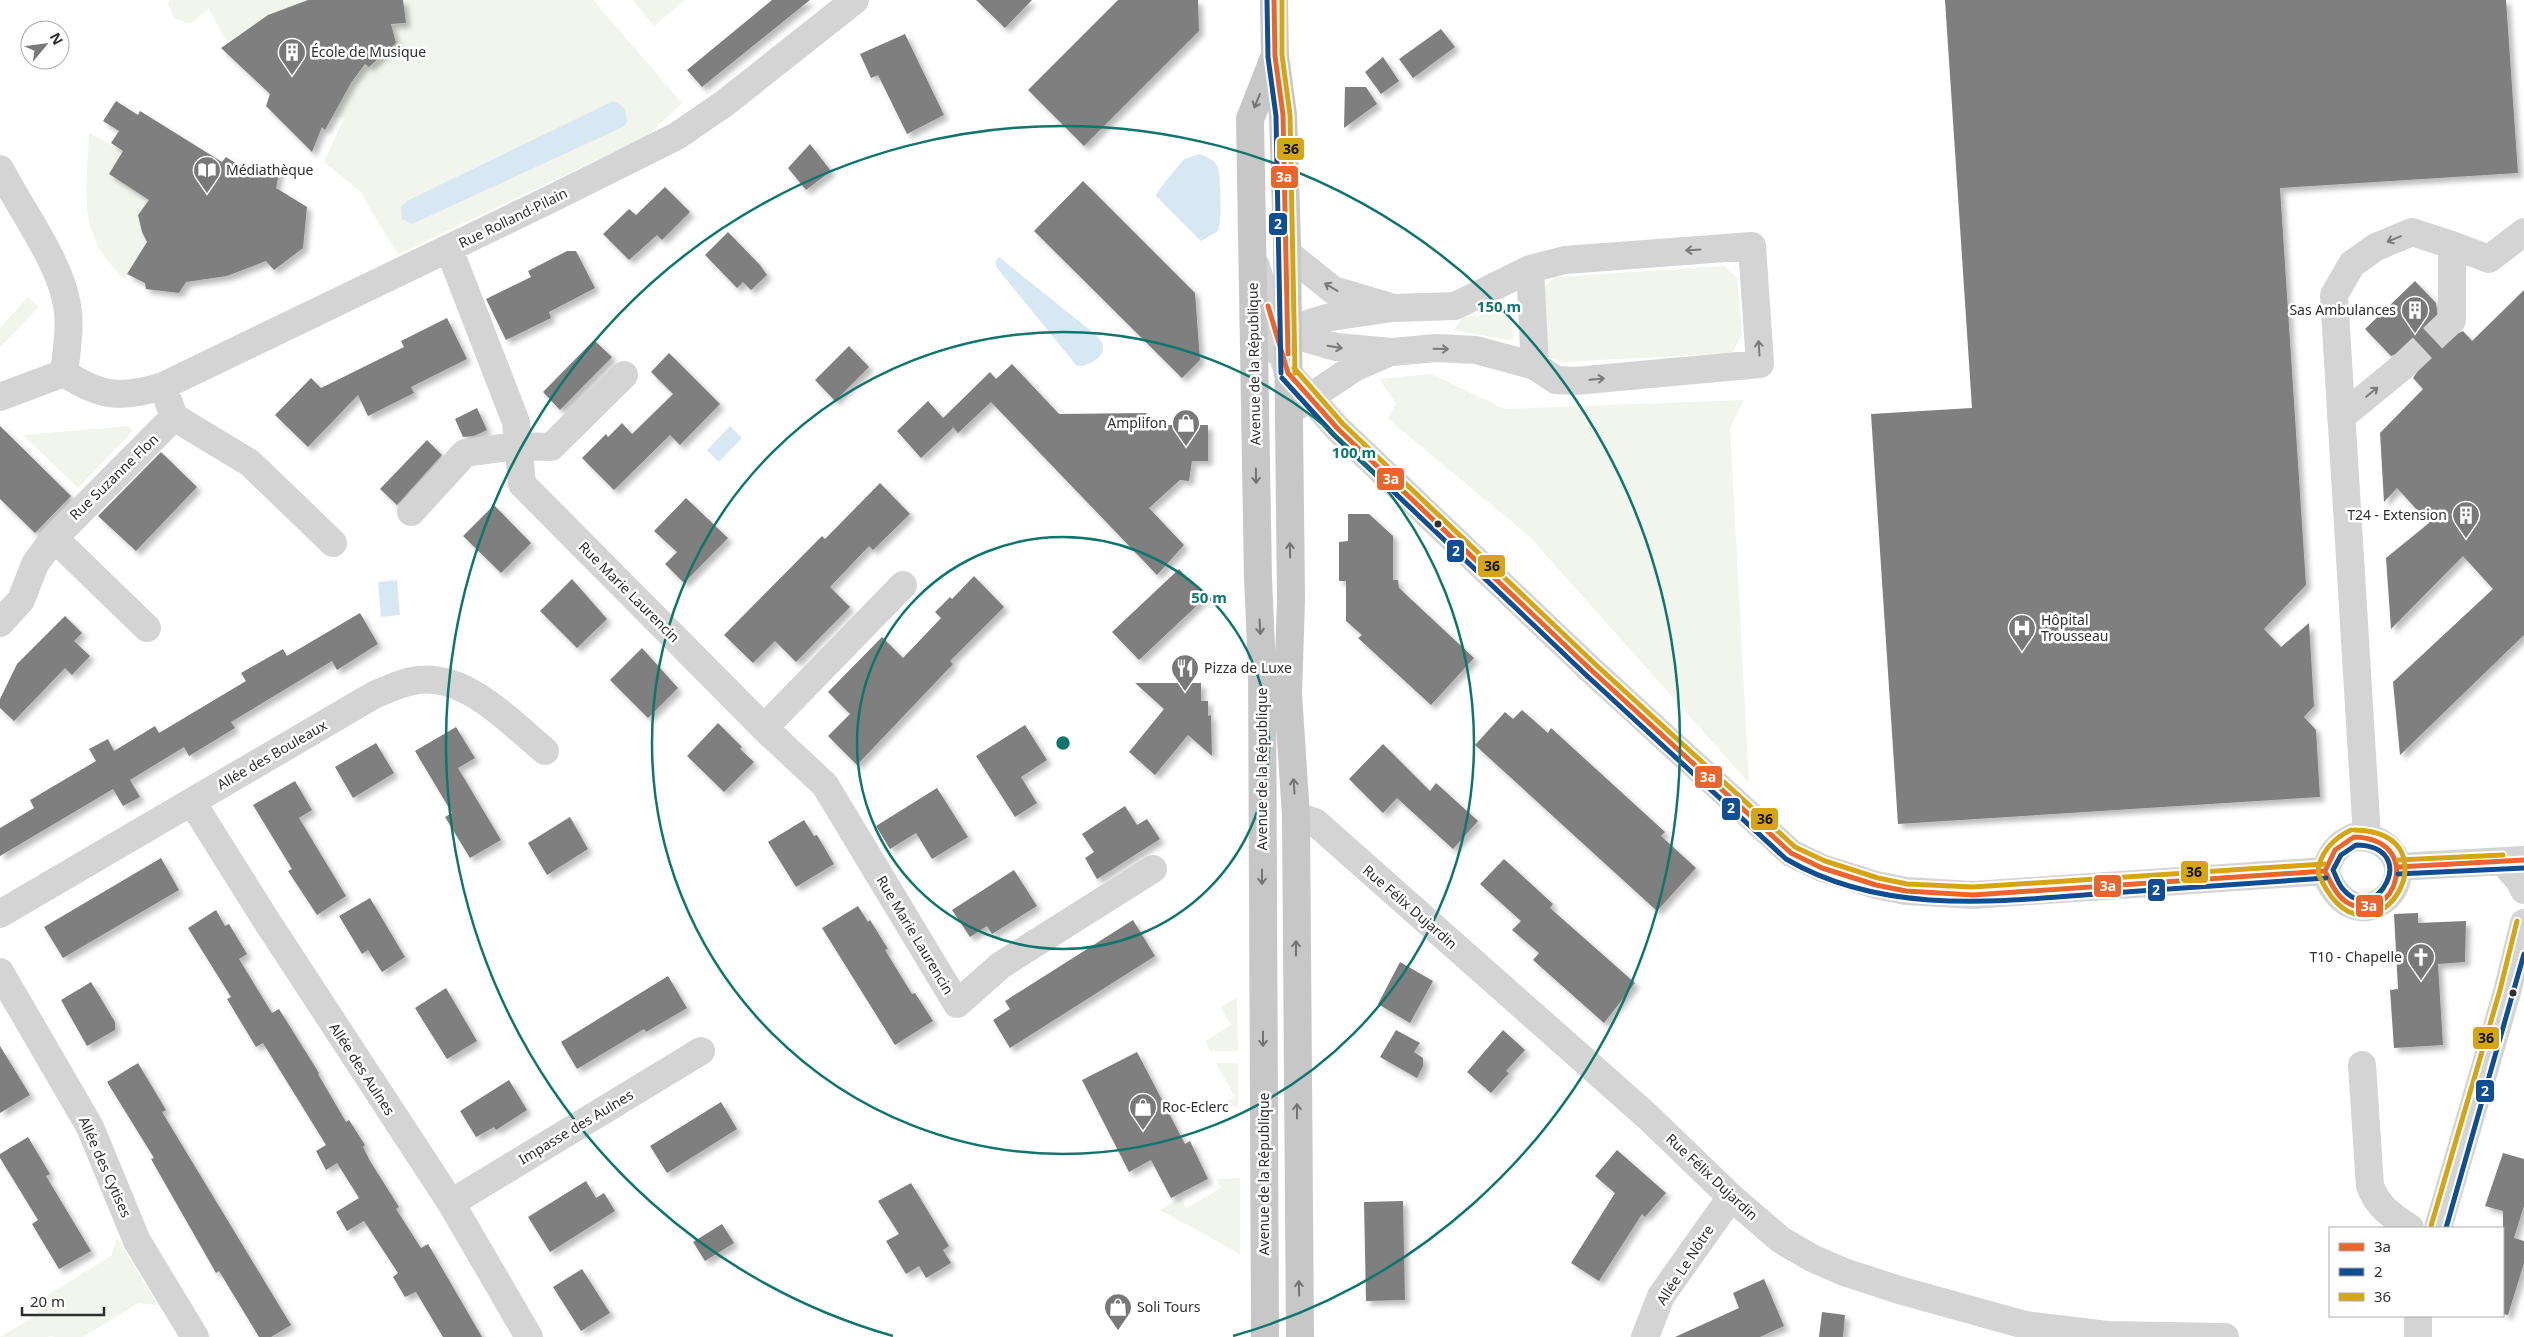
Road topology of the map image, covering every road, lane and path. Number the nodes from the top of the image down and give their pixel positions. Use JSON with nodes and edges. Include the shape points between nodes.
{"nodes":[{"id":1,"x":855,"y":0,"type":"edge"},
{"id":2,"x":1274,"y":0,"type":"edge"},
{"id":3,"x":1275,"y":56,"type":"junction"},
{"id":4,"x":0,"y":169,"type":"edge"},
{"id":5,"x":2524,"y":232,"type":"edge"},
{"id":6,"x":2452,"y":245,"type":"junction"},
{"id":7,"x":448,"y":249,"type":"junction"},
{"id":8,"x":1287,"y":253,"type":"junction"},
{"id":9,"x":1252,"y":254,"type":"junction"},
{"id":10,"x":1530,"y":269,"type":"junction"},
{"id":11,"x":1393,"y":308,"type":"junction"},
{"id":12,"x":2452,"y":320,"type":"dead end"},
{"id":13,"x":1284,"y":339,"type":"junction"},
{"id":14,"x":1392,"y":352,"type":"junction"},
{"id":15,"x":1535,"y":366,"type":"junction"},
{"id":16,"x":2402,"y":367,"type":"tunnel mouth"},
{"id":17,"x":64,"y":373,"type":"junction"},
{"id":18,"x":1254,"y":374,"type":"junction"},
{"id":19,"x":624,"y":375,"type":"dead end"},
{"id":20,"x":154,"y":388,"type":"junction"},
{"id":21,"x":0,"y":397,"type":"edge"},
{"id":22,"x":1299,"y":404,"type":"junction"},
{"id":23,"x":174,"y":417,"type":"junction"},
{"id":24,"x":2341,"y":417,"type":"junction"},
{"id":25,"x":517,"y":446,"type":"junction"},
{"id":26,"x":411,"y":512,"type":"dead end"},
{"id":27,"x":54,"y":538,"type":"junction"},
{"id":28,"x":333,"y":543,"type":"dead end"},
{"id":29,"x":903,"y":585,"type":"dead end"},
{"id":30,"x":0,"y":623,"type":"edge"},
{"id":31,"x":147,"y":628,"type":"dead end"},
{"id":32,"x":764,"y":728,"type":"junction"},
{"id":33,"x":546,"y":751,"type":"dead end"},
{"id":34,"x":192,"y":802,"type":"junction"},
{"id":35,"x":1296,"y":816,"type":"junction"},
{"id":36,"x":2366,"y":837,"type":"junction"},
{"id":37,"x":2514,"y":861,"type":"edge"},
{"id":38,"x":2398,"y":867,"type":"junction"},
{"id":39,"x":1153,"y":869,"type":"dead end"},
{"id":40,"x":2325,"y":871,"type":"junction"},
{"id":41,"x":2524,"y":890,"type":"edge"},
{"id":42,"x":0,"y":914,"type":"edge"},
{"id":43,"x":2524,"y":923,"type":"edge"},
{"id":44,"x":0,"y":972,"type":"edge"},
{"id":45,"x":701,"y":1051,"type":"dead end"},
{"id":46,"x":2362,"y":1065,"type":"dead end"},
{"id":47,"x":1730,"y":1197,"type":"junction"},
{"id":48,"x":451,"y":1203,"type":"junction"},
{"id":49,"x":2408,"y":1227,"type":"edge"},
{"id":50,"x":2438,"y":1227,"type":"edge"},
{"id":51,"x":2418,"y":1317,"type":"edge"},
{"id":52,"x":195,"y":1337,"type":"edge"},
{"id":53,"x":529,"y":1337,"type":"edge"},
{"id":54,"x":1265,"y":1337,"type":"edge"},
{"id":55,"x":1300,"y":1337,"type":"edge"},
{"id":56,"x":1645,"y":1337,"type":"edge"},
{"id":57,"x":2225,"y":1337,"type":"edge"},
{"id":58,"x":2418,"y":1337,"type":"edge"}],
"edges":[{"from":1,"to":7,"type":"street","name":"Rue Rolland-Pilain","via":[[677,136]]},
{"from":2,"to":3,"type":"main road","name":"Avenue de la République"},
{"from":3,"to":8,"type":"main road","name":"Avenue de la République","via":[[1284,115]]},
{"from":3,"to":9,"type":"main road","name":"Avenue de la République","one_way":true,"via":[[1250,119]]},
{"from":4,"to":17,"type":"street","via":[[52,263],[66,296],[68,344]]},
{"from":5,"to":6,"type":"street","via":[[2489,259]]},
{"from":6,"to":12,"type":"street"},
{"from":6,"to":24,"type":"street","one_way":true,"via":[[2412,232],[2385,243],[2352,264],[2334,295]]},
{"from":7,"to":20,"type":"street","name":"Rue Rolland-Pilain"},
{"from":7,"to":25,"type":"street","name":"Rue Marie Laurencin","via":[[516,422]]},
{"from":11,"to":8,"type":"street","one_way":true,"via":[[1333,290]]},
{"from":8,"to":13,"type":"main road","name":"Avenue de la République"},
{"from":9,"to":13,"type":"street","via":[[1268,306]]},
{"from":9,"to":18,"type":"main road","name":"Avenue de la République"},
{"from":10,"to":11,"type":"street","via":[[1455,306]]},
{"from":10,"to":15,"type":"street"},
{"from":15,"to":10,"type":"street","one_way":true,"via":[[1556,380],[1575,381],[1760,364],[1752,246],[1565,260]]},
{"from":11,"to":13,"type":"street","via":[[1331,317],[1310,323]]},
{"from":13,"to":14,"type":"street","one_way":true,"via":[[1336,348]]},
{"from":13,"to":18,"type":"street"},
{"from":13,"to":22,"type":"main road","name":"Avenue de la République","via":[[1288,372]]},
{"from":14,"to":15,"type":"street","one_way":true,"via":[[1436,348],[1476,350]]},
{"from":14,"to":22,"type":"street","via":[[1354,368]]},
{"from":24,"to":16,"type":"street","one_way":true},
{"from":17,"to":20,"type":"street","name":"Rue Rolland-Pilain","via":[[84,386],[116,396]]},
{"from":17,"to":21,"type":"street"},
{"from":18,"to":54,"type":"main road","name":"Avenue de la République","one_way":true,"via":[[1262,678]]},
{"from":19,"to":25,"type":"street","via":[[551,447]]},
{"from":20,"to":23,"type":"street"},
{"from":35,"to":22,"type":"main road","name":"Avenue de la République","one_way":true,"via":[[1288,694]]},
{"from":22,"to":40,"type":"street","via":[[1338,429],[1791,854],[1848,878],[1906,892],[1973,894]]},
{"from":23,"to":27,"type":"street","name":"Rue Suzanne Flon"},
{"from":23,"to":28,"type":"street","via":[[250,463]]},
{"from":24,"to":36,"type":"street"},
{"from":25,"to":26,"type":"street","via":[[466,453]]},
{"from":25,"to":32,"type":"street","name":"Rue Marie Laurencin","via":[[522,484]]},
{"from":27,"to":30,"type":"street","name":"Rue Suzanne Flon","via":[[35,564],[21,600]]},
{"from":27,"to":31,"type":"street"},
{"from":29,"to":32,"type":"street"},
{"from":32,"to":39,"type":"street","name":"Rue Marie Laurencin","via":[[826,785],[957,1004],[1001,965]]},
{"from":33,"to":34,"type":"street","name":"Allée des Bouleaux","via":[[481,700],[458,687],[418,680],[374,695]]},
{"from":34,"to":42,"type":"street","name":"Allée des Bouleaux"},
{"from":34,"to":48,"type":"street","name":"Allée des Aulnes"},
{"from":35,"to":47,"type":"street","name":"Rue Félix Dujardin","via":[[1315,822],[1647,1116]]},
{"from":55,"to":35,"type":"main road","name":"Avenue de la République","one_way":true},
{"from":36,"to":38,"type":"street","via":[[2387,847]]},
{"from":36,"to":40,"type":"street","via":[[2354,837],[2343,842],[2334,850]]},
{"from":37,"to":38,"type":"street"},
{"from":37,"to":41,"type":"street"},
{"from":38,"to":40,"type":"street","via":[[2397,879],[2386,898],[2365,907],[2354,906],[2335,895]]},
{"from":43,"to":50,"type":"street"},
{"from":44,"to":52,"type":"street","name":"Allée des Cytises","via":[[90,1127],[137,1241]]},
{"from":45,"to":48,"type":"street","name":"Impasse des Aulnes"},
{"from":46,"to":49,"type":"street","via":[[2370,1186],[2383,1210]]},
{"from":47,"to":56,"type":"street","name":"Allée Le Nôtre","via":[[1661,1296]]},
{"from":47,"to":57,"type":"street","name":"Rue Félix Dujardin","via":[[1781,1240],[1812,1258],[1853,1275],[1978,1314],[2025,1325],[2107,1335]]},
{"from":48,"to":53,"type":"street","name":"Allée des Aulnes"},
{"from":51,"to":58,"type":"street"}]}
